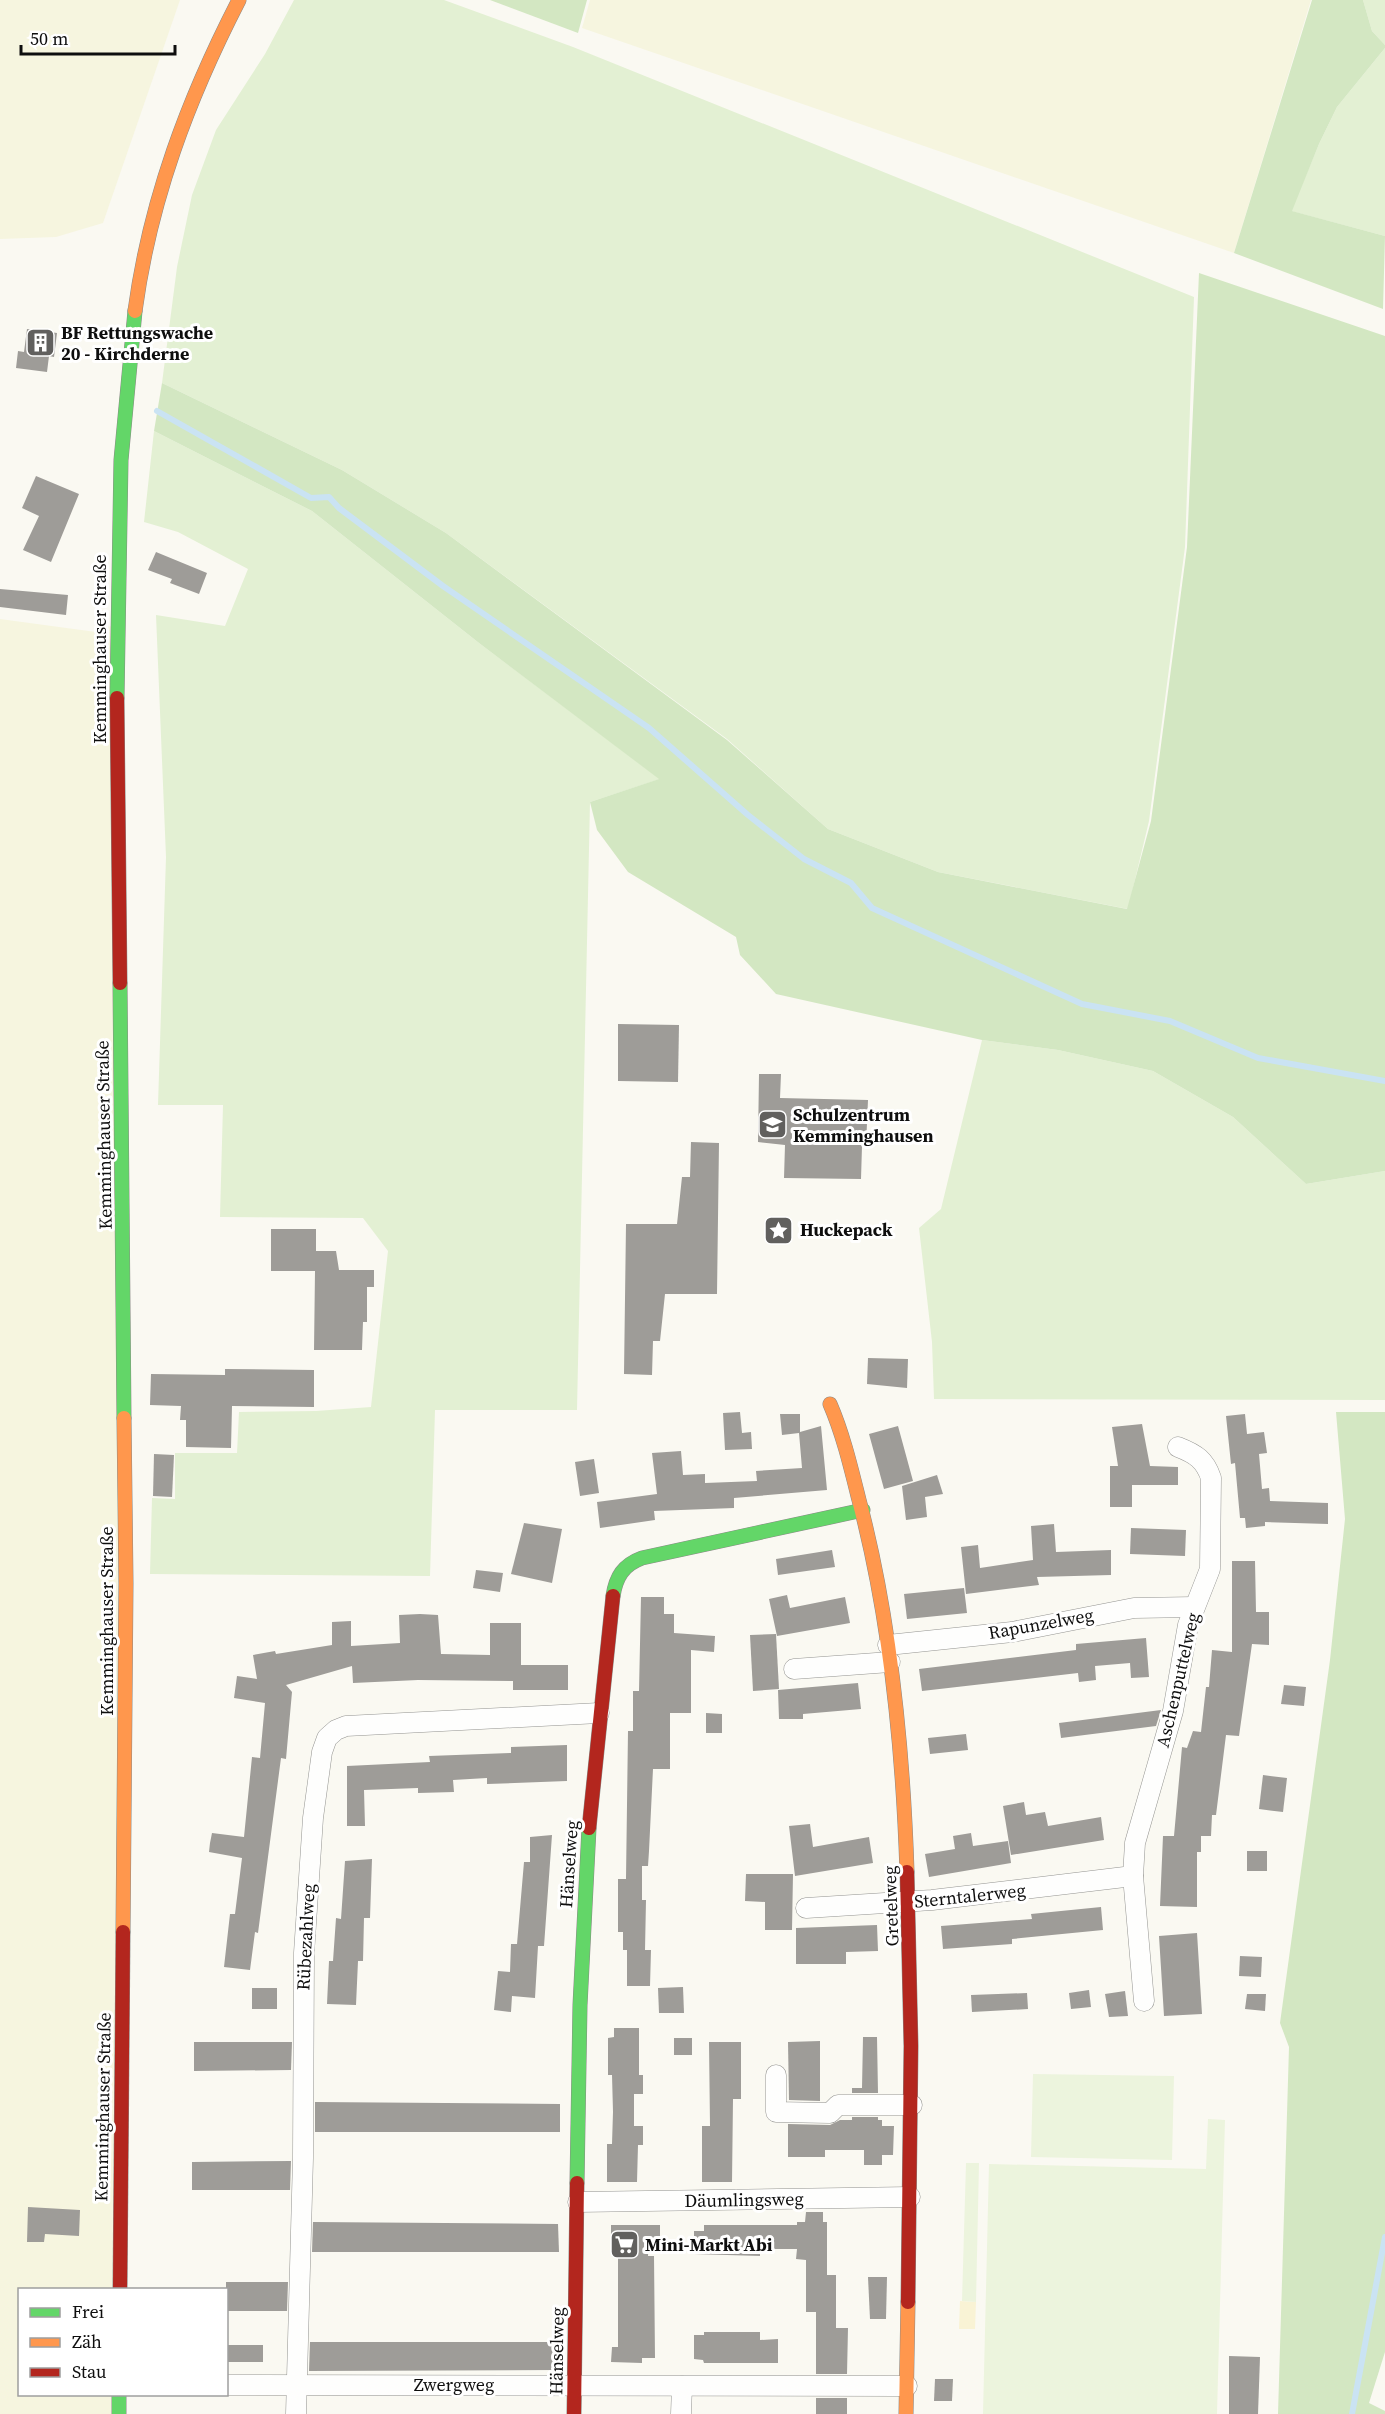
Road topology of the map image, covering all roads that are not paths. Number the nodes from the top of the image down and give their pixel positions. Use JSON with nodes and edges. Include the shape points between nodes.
{"nodes":[{"id":1,"x":239,"y":0,"type":"edge"},
{"id":2,"x":830,"y":1404,"type":"dead end"},
{"id":3,"x":1178,"y":1447,"type":"dead end"},
{"id":4,"x":863,"y":1510,"type":"junction"},
{"id":5,"x":1194,"y":1608,"type":"junction"},
{"id":6,"x":889,"y":1653,"type":"junction"},
{"id":7,"x":794,"y":1669,"type":"dead end"},
{"id":8,"x":599,"y":1713,"type":"junction"},
{"id":9,"x":1133,"y":1876,"type":"junction"},
{"id":10,"x":910,"y":1902,"type":"junction"},
{"id":11,"x":806,"y":1908,"type":"dead end"},
{"id":12,"x":1144,"y":2001,"type":"dead end"},
{"id":13,"x":776,"y":2075,"type":"dead end"},
{"id":14,"x":912,"y":2105,"type":"junction"},
{"id":15,"x":910,"y":2197,"type":"junction"},
{"id":16,"x":578,"y":2202,"type":"junction"},
{"id":17,"x":120,"y":2288,"type":"edge"},
{"id":18,"x":575,"y":2384,"type":"junction"},
{"id":19,"x":228,"y":2385,"type":"edge"},
{"id":20,"x":296,"y":2386,"type":"junction"},
{"id":21,"x":682,"y":2386,"type":"junction"},
{"id":22,"x":907,"y":2386,"type":"junction"},
{"id":23,"x":119,"y":2396,"type":"edge"},
{"id":24,"x":119,"y":2414,"type":"edge"},
{"id":25,"x":296,"y":2414,"type":"edge"},
{"id":26,"x":574,"y":2414,"type":"edge"},
{"id":27,"x":681,"y":2414,"type":"edge"},
{"id":28,"x":906,"y":2414,"type":"edge"}],
"edges":[{"from":1,"to":17,"type":"main road","name":"Kemminghauser Straße","via":[[207,62],[160,188],[142,267],[119,478],[116,624],[126,1571]]},
{"from":2,"to":4,"type":"main road","name":"Gretelweg"},
{"from":3,"to":5,"type":"street","name":"Aschenputtelweg","via":[[1196,1454],[1206,1464],[1210,1478],[1210,1569]]},
{"from":4,"to":6,"type":"main road","name":"Gretelweg","via":[[879,1577]]},
{"from":4,"to":8,"type":"main road","name":"Hänselweg","via":[[628,1563],[620,1570],[615,1584]]},
{"from":5,"to":6,"type":"street","name":"Rapunzelweg","via":[[1134,1608]]},
{"from":5,"to":9,"type":"street","name":"Aschenputtelweg","via":[[1169,1730],[1135,1843]]},
{"from":6,"to":7,"type":"street","name":"Rapunzelweg"},
{"from":6,"to":10,"type":"main road","name":"Gretelweg","via":[[903,1770]]},
{"from":8,"to":16,"type":"main road","name":"Hänselweg","via":[[586,1870]]},
{"from":8,"to":20,"type":"street","name":"Rübezahlweg","via":[[346,1726],[327,1738],[313,1818],[304,1953]]},
{"from":9,"to":10,"type":"street","name":"Sterntalerweg"},
{"from":9,"to":12,"type":"street","name":"Aschenputtelweg"},
{"from":10,"to":11,"type":"street","name":"Sterntalerweg"},
{"from":10,"to":14,"type":"main road","name":"Gretelweg"},
{"from":13,"to":14,"type":"street","via":[[776,2112],[830,2113],[838,2105]]},
{"from":14,"to":15,"type":"main road","name":"Gretelweg"},
{"from":15,"to":16,"type":"street","name":"Däumlingsweg"},
{"from":15,"to":22,"type":"main road","name":"Gretelweg"},
{"from":16,"to":18,"type":"main road","name":"Hänselweg"},
{"from":18,"to":20,"type":"street","name":"Zwergweg"},
{"from":18,"to":21,"type":"street","name":"Zwergweg"},
{"from":18,"to":26,"type":"main road","name":"Hänselweg"},
{"from":19,"to":20,"type":"street","name":"Zwergweg"},
{"from":20,"to":25,"type":"street","name":"Rübezahlweg"},
{"from":21,"to":22,"type":"street","name":"Zwergweg"},
{"from":21,"to":27,"type":"street"},
{"from":22,"to":28,"type":"main road","name":"Gretelweg"},
{"from":23,"to":24,"type":"main road"}]}
